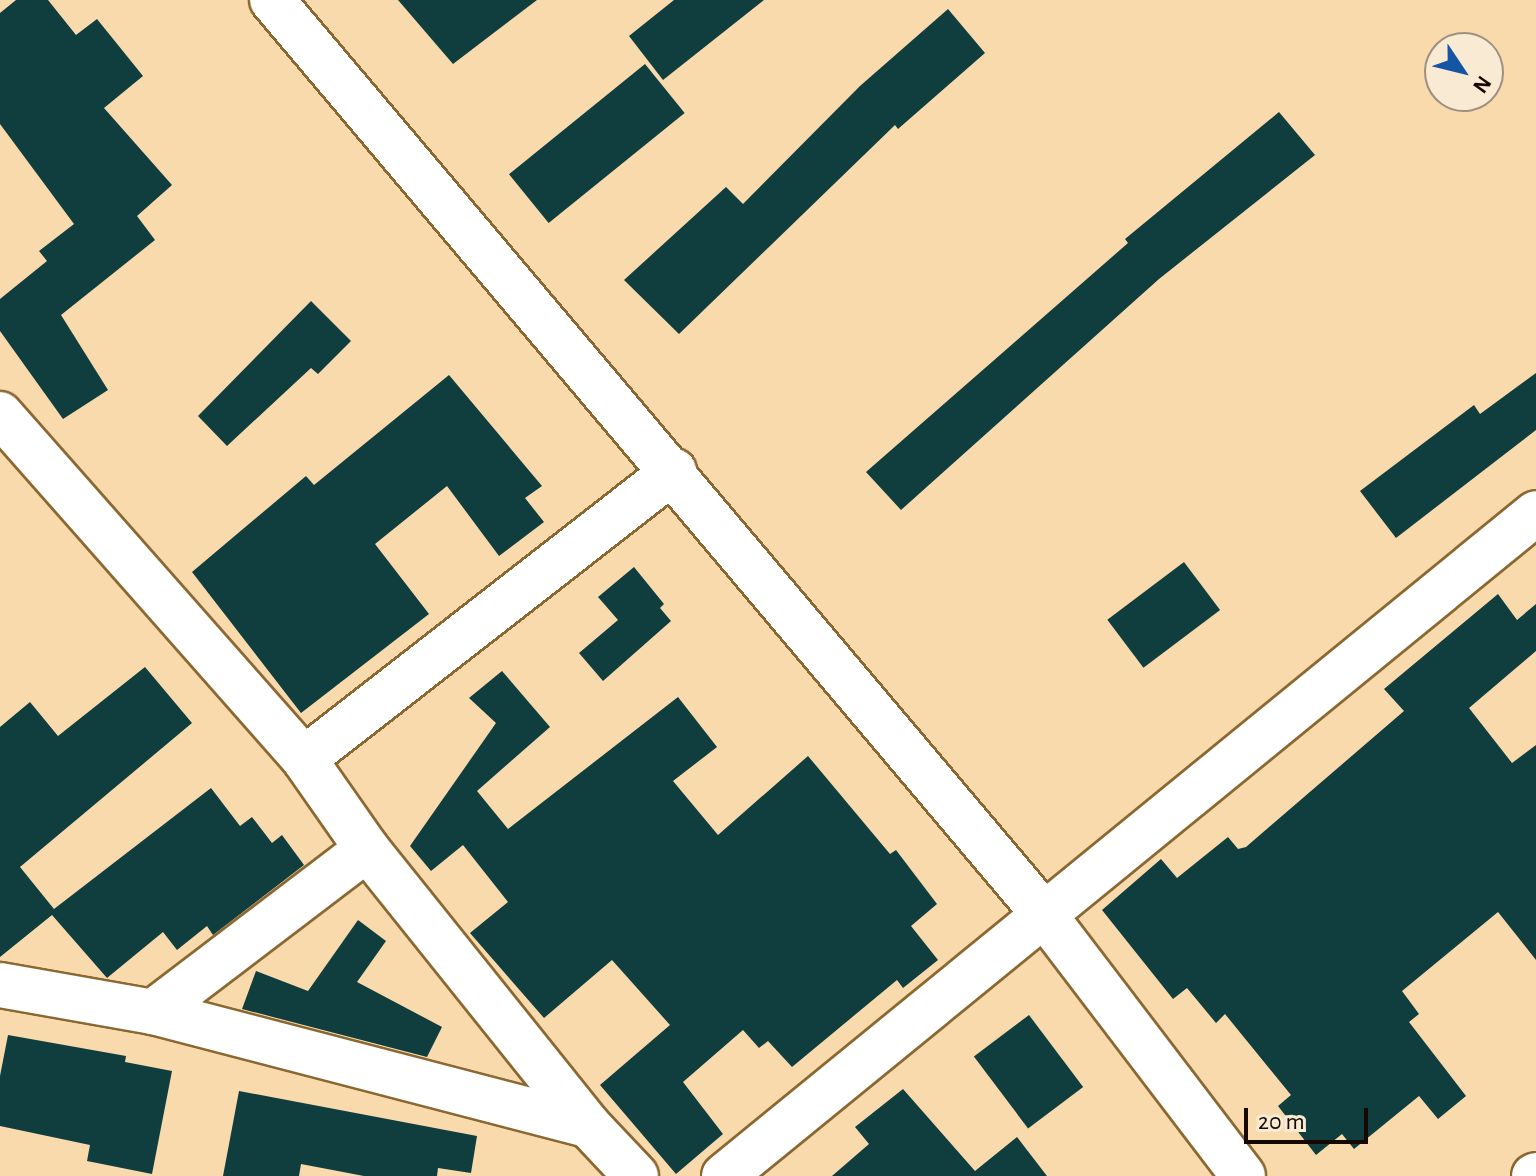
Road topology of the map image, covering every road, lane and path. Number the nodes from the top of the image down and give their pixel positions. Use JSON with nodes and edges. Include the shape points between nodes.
{"nodes":[{"id":1,"x":272,"y":0,"type":"edge"},
{"id":2,"x":0,"y":414,"type":"edge"},
{"id":3,"x":674,"y":471,"type":"junction"},
{"id":4,"x":1536,"y":513,"type":"edge"},
{"id":5,"x":304,"y":759,"type":"junction"},
{"id":6,"x":367,"y":849,"type":"junction"},
{"id":7,"x":1043,"y":913,"type":"junction"},
{"id":8,"x":0,"y":985,"type":"edge"},
{"id":9,"x":153,"y":1012,"type":"junction"},
{"id":10,"x":588,"y":1125,"type":"junction"},
{"id":11,"x":636,"y":1176,"type":"edge"},
{"id":12,"x":724,"y":1176,"type":"edge"},
{"id":13,"x":1243,"y":1176,"type":"edge"}],
"edges":[{"from":1,"to":3,"type":"street"},
{"from":2,"to":5,"type":"street"},
{"from":3,"to":5,"type":"street"},
{"from":3,"to":7,"type":"street"},
{"from":4,"to":7,"type":"street"},
{"from":5,"to":6,"type":"street"},
{"from":6,"to":9,"type":"street"},
{"from":6,"to":10,"type":"street"},
{"from":7,"to":12,"type":"street"},
{"from":7,"to":13,"type":"street"},
{"from":8,"to":9,"type":"street"},
{"from":9,"to":10,"type":"street"},
{"from":10,"to":11,"type":"street"}]}
